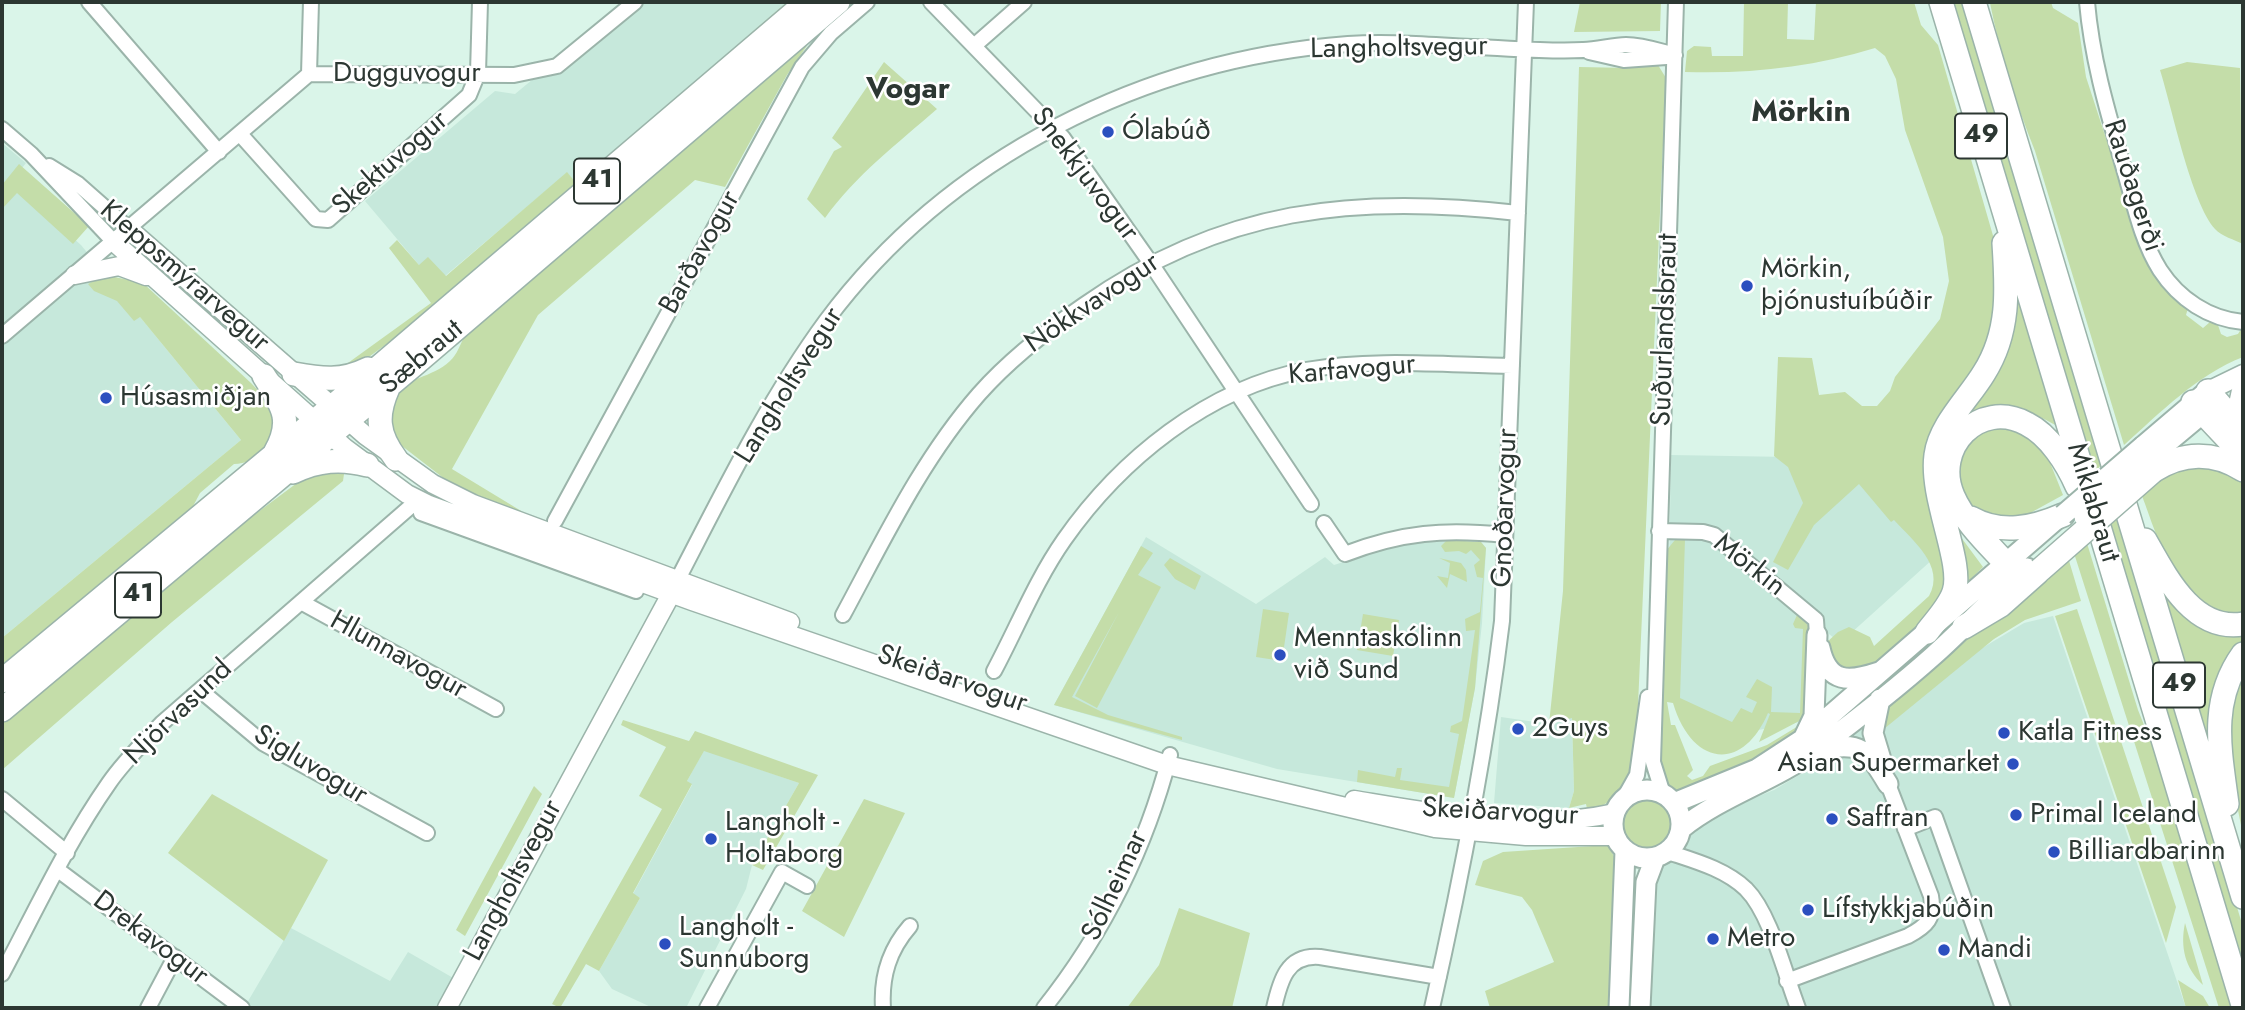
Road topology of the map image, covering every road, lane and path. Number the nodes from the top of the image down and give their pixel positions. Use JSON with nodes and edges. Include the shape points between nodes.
{"nodes":[{"id":1,"x":89,"y":2,"type":"edge"},
{"id":2,"x":311,"y":2,"type":"edge"},
{"id":3,"x":480,"y":2,"type":"edge"},
{"id":4,"x":635,"y":2,"type":"edge"},
{"id":5,"x":807,"y":2,"type":"edge"},
{"id":6,"x":838,"y":2,"type":"edge"},
{"id":7,"x":867,"y":2,"type":"edge"},
{"id":8,"x":931,"y":2,"type":"edge"},
{"id":9,"x":1024,"y":2,"type":"edge"},
{"id":10,"x":1526,"y":2,"type":"edge"},
{"id":11,"x":1676,"y":2,"type":"edge"},
{"id":12,"x":1941,"y":2,"type":"edge"},
{"id":13,"x":1973,"y":2,"type":"edge"},
{"id":14,"x":2087,"y":2,"type":"edge"},
{"id":15,"x":975,"y":45,"type":"junction"},
{"id":16,"x":1524,"y":48,"type":"junction"},
{"id":17,"x":1675,"y":55,"type":"junction"},
{"id":18,"x":478,"y":73,"type":"junction"},
{"id":19,"x":309,"y":74,"type":"junction"},
{"id":20,"x":1053,"y":127,"type":"junction"},
{"id":21,"x":2,"y":129,"type":"edge"},
{"id":22,"x":240,"y":134,"type":"junction"},
{"id":23,"x":219,"y":152,"type":"junction"},
{"id":24,"x":31,"y":154,"type":"junction"},
{"id":25,"x":2002,"y":205,"type":"junction"},
{"id":26,"x":1518,"y":213,"type":"junction"},
{"id":27,"x":129,"y":229,"type":"junction"},
{"id":28,"x":114,"y":242,"type":"junction"},
{"id":29,"x":1150,"y":262,"type":"junction"},
{"id":30,"x":75,"y":275,"type":"junction"},
{"id":31,"x":164,"y":287,"type":"junction"},
{"id":32,"x":2243,"y":322,"type":"edge"},
{"id":33,"x":2,"y":336,"type":"edge"},
{"id":34,"x":387,"y":360,"type":"junction"},
{"id":35,"x":1512,"y":366,"type":"junction"},
{"id":36,"x":294,"y":374,"type":"junction"},
{"id":37,"x":2243,"y":374,"type":"edge"},
{"id":38,"x":264,"y":376,"type":"junction"},
{"id":39,"x":390,"y":385,"type":"junction"},
{"id":40,"x":2243,"y":387,"type":"edge"},
{"id":41,"x":1236,"y":391,"type":"junction"},
{"id":42,"x":2243,"y":393,"type":"edge"},
{"id":43,"x":2205,"y":402,"type":"junction"},
{"id":44,"x":2243,"y":418,"type":"edge"},
{"id":45,"x":331,"y":421,"type":"junction"},
{"id":46,"x":2243,"y":431,"type":"edge"},
{"id":47,"x":274,"y":455,"type":"junction"},
{"id":48,"x":2243,"y":455,"type":"edge"},
{"id":49,"x":396,"y":458,"type":"junction"},
{"id":50,"x":2148,"y":459,"type":"junction"},
{"id":51,"x":367,"y":464,"type":"junction"},
{"id":52,"x":2243,"y":470,"type":"edge"},
{"id":53,"x":275,"y":481,"type":"junction"},
{"id":54,"x":1935,"y":490,"type":"junction"},
{"id":55,"x":418,"y":500,"type":"junction"},
{"id":56,"x":2124,"y":503,"type":"junction"},
{"id":57,"x":1311,"y":504,"type":"dead end"},
{"id":58,"x":1966,"y":515,"type":"junction"},
{"id":59,"x":2063,"y":515,"type":"joint"},
{"id":60,"x":555,"y":521,"type":"dead end"},
{"id":61,"x":1324,"y":523,"type":"dead end"},
{"id":62,"x":1659,"y":531,"type":"junction"},
{"id":63,"x":1506,"y":535,"type":"junction"},
{"id":64,"x":2103,"y":541,"type":"junction"},
{"id":65,"x":2018,"y":563,"type":"junction"},
{"id":66,"x":608,"y":575,"type":"junction"},
{"id":67,"x":675,"y":586,"type":"junction"},
{"id":68,"x":636,"y":591,"type":"dead end"},
{"id":69,"x":301,"y":602,"type":"junction"},
{"id":70,"x":843,"y":615,"type":"dead end"},
{"id":71,"x":2243,"y":624,"type":"edge"},
{"id":72,"x":1964,"y":627,"type":"junction"},
{"id":73,"x":1927,"y":632,"type":"junction"},
{"id":74,"x":1817,"y":635,"type":"junction"},
{"id":75,"x":2243,"y":654,"type":"edge"},
{"id":76,"x":1655,"y":658,"type":"junction"},
{"id":77,"x":1884,"y":670,"type":"junction"},
{"id":78,"x":994,"y":671,"type":"dead end"},
{"id":79,"x":2,"y":681,"type":"edge"},
{"id":80,"x":200,"y":690,"type":"junction"},
{"id":81,"x":1881,"y":699,"type":"junction"},
{"id":82,"x":496,"y":709,"type":"dead end"},
{"id":83,"x":2,"y":710,"type":"edge"},
{"id":84,"x":1809,"y":745,"type":"junction"},
{"id":85,"x":1168,"y":760,"type":"junction"},
{"id":86,"x":1888,"y":784,"type":"junction"},
{"id":87,"x":1669,"y":798,"type":"junction"},
{"id":88,"x":2,"y":799,"type":"edge"},
{"id":89,"x":1619,"y":807,"type":"junction"},
{"id":90,"x":1471,"y":824,"type":"junction"},
{"id":91,"x":1905,"y":829,"type":"junction"},
{"id":92,"x":427,"y":833,"type":"dead end"},
{"id":93,"x":1620,"y":843,"type":"junction"},
{"id":94,"x":1671,"y":845,"type":"junction"},
{"id":95,"x":67,"y":853,"type":"junction"},
{"id":96,"x":2234,"y":867,"type":"junction"},
{"id":97,"x":58,"y":870,"type":"junction"},
{"id":98,"x":807,"y":886,"type":"dead end"},
{"id":99,"x":2243,"y":897,"type":"edge"},
{"id":100,"x":910,"y":926,"type":"dead end"},
{"id":101,"x":175,"y":957,"type":"junction"},
{"id":102,"x":2,"y":974,"type":"edge"},
{"id":103,"x":1439,"y":977,"type":"junction"},
{"id":104,"x":1787,"y":981,"type":"junction"},
{"id":105,"x":2243,"y":1005,"type":"edge"},
{"id":106,"x":148,"y":1008,"type":"edge"},
{"id":107,"x":242,"y":1008,"type":"edge"},
{"id":108,"x":447,"y":1008,"type":"edge"},
{"id":109,"x":707,"y":1008,"type":"edge"},
{"id":110,"x":883,"y":1008,"type":"edge"},
{"id":111,"x":1044,"y":1008,"type":"edge"},
{"id":112,"x":1274,"y":1008,"type":"edge"},
{"id":113,"x":1432,"y":1008,"type":"edge"},
{"id":114,"x":1619,"y":1008,"type":"edge"},
{"id":115,"x":1640,"y":1008,"type":"edge"},
{"id":116,"x":1798,"y":1008,"type":"edge"},
{"id":117,"x":2003,"y":1008,"type":"edge"}],
"edges":[{"from":1,"to":23,"type":"street"},
{"from":2,"to":19,"type":"street"},
{"from":3,"to":18,"type":"street"},
{"from":4,"to":18,"type":"street","name":"Dugguvogur","via":[[557,66],[514,75]]},
{"from":5,"to":34,"type":"highway","name":"Sæbraut","number":"41"},
{"from":6,"to":39,"type":"highway","name":"Sæbraut","number":"41"},
{"from":7,"to":60,"type":"street","name":"Barðavogur","via":[[831,33],[802,67]]},
{"from":8,"to":15,"type":"street","name":"Snekkjuvogur"},
{"from":9,"to":15,"type":"street"},
{"from":10,"to":16,"type":"street","name":"Gnoðarvogur"},
{"from":11,"to":17,"type":"street","name":"Suðurlandsbraut"},
{"from":12,"to":25,"type":"highway","name":"Miklabraut","number":"49"},
{"from":13,"to":56,"type":"highway","name":"Miklabraut","number":"49"},
{"from":14,"to":32,"type":"street","name":"Rauðagerði","via":[[2097,78],[2151,253],[2172,286],[2189,300],[2223,320]]},
{"from":15,"to":20,"type":"street","name":"Snekkjuvogur"},
{"from":16,"to":17,"type":"street","name":"Langholtsvegur","via":[[1585,51],[1624,60]]},
{"from":16,"to":20,"type":"street","name":"Langholtsvegur","via":[[1362,44],[1248,57],[1161,82]]},
{"from":16,"to":26,"type":"street","name":"Gnoðarvogur"},
{"from":17,"to":62,"type":"street","name":"Suðurlandsbraut"},
{"from":18,"to":19,"type":"street","name":"Dugguvogur"},
{"from":18,"to":22,"type":"street","name":"Skektuvogur","via":[[462,103],[322,222]]},
{"from":19,"to":22,"type":"street","name":"Dugguvogur"},
{"from":20,"to":29,"type":"street","name":"Snekkjuvogur"},
{"from":20,"to":67,"type":"street","name":"Langholtsvegur","via":[[993,164],[929,213],[872,267],[828,318],[784,386]]},
{"from":21,"to":24,"type":"street","name":"Kleppsmýrarvegur"},
{"from":22,"to":23,"type":"street","name":"Dugguvogur"},
{"from":23,"to":27,"type":"street","name":"Dugguvogur"},
{"from":24,"to":27,"type":"street","name":"Kleppsmýrarvegur","via":[[78,184]]},
{"from":24,"to":28,"type":"street","name":"Kleppsmýrarvegur"},
{"from":25,"to":54,"type":"highway","via":[[2007,280],[2002,336],[1936,450]]},
{"from":25,"to":64,"type":"highway","name":"Miklabraut","number":"49"},
{"from":26,"to":29,"type":"street","name":"Nökkvavogur","via":[[1362,206],[1307,211],[1239,226]]},
{"from":26,"to":35,"type":"street","name":"Gnoðarvogur"},
{"from":27,"to":28,"type":"street","name":"Dugguvogur"},
{"from":27,"to":36,"type":"street","name":"Kleppsmýrarvegur"},
{"from":28,"to":30,"type":"street","name":"Dugguvogur"},
{"from":28,"to":31,"type":"street","name":"Kleppsmýrarvegur"},
{"from":29,"to":41,"type":"street","name":"Snekkjuvogur"},
{"from":29,"to":70,"type":"street","name":"Nökkvavogur","via":[[1060,321],[979,394],[919,478]]},
{"from":30,"to":31,"type":"street","via":[[119,266],[138,271]]},
{"from":30,"to":33,"type":"street","name":"Dugguvogur"},
{"from":31,"to":38,"type":"street","name":"Kleppsmýrarvegur"},
{"from":34,"to":36,"type":"highway","via":[[342,379]]},
{"from":34,"to":45,"type":"highway","name":"Sæbraut","number":"41"},
{"from":35,"to":41,"type":"street","name":"Karfavogur","via":[[1356,365],[1306,370]]},
{"from":35,"to":63,"type":"street","name":"Gnoðarvogur"},
{"from":36,"to":45,"type":"street","name":"Kleppsmýrarvegur"},
{"from":37,"to":43,"type":"street"},
{"from":38,"to":45,"type":"street","name":"Kleppsmýrarvegur"},
{"from":38,"to":47,"type":"highway","via":[[284,415],[285,432]]},
{"from":39,"to":45,"type":"highway","name":"Sæbraut","number":"41"},
{"from":39,"to":49,"type":"highway","via":[[379,417],[384,442]]},
{"from":40,"to":43,"type":"street"},
{"from":41,"to":57,"type":"street","name":"Snekkjuvogur"},
{"from":41,"to":78,"type":"street","name":"Karfavogur","via":[[1164,437],[1097,498],[1063,541]]},
{"from":42,"to":44,"type":"highway"},
{"from":43,"to":46,"type":"highway"},
{"from":43,"to":48,"type":"highway"},
{"from":43,"to":50,"type":"main road"},
{"from":45,"to":47,"type":"highway","name":"Sæbraut","number":"41"},
{"from":45,"to":49,"type":"street","name":"Skeiðarvogur"},
{"from":45,"to":51,"type":"street","name":"Skeiðarvogur"},
{"from":45,"to":53,"type":"highway","name":"Sæbraut","number":"41"},
{"from":47,"to":79,"type":"highway","name":"Sæbraut","number":"41"},
{"from":49,"to":67,"type":"street","name":"Skeiðarvogur","via":[[472,504]]},
{"from":50,"to":52,"type":"highway","via":[[2164,464],[2193,456],[2213,457]]},
{"from":50,"to":59,"type":"main road","bridge":true},
{"from":50,"to":65,"type":"highway","bridge":true},
{"from":51,"to":53,"type":"highway","via":[[327,461]]},
{"from":51,"to":55,"type":"street","name":"Skeiðarvogur"},
{"from":53,"to":83,"type":"highway","name":"Sæbraut","number":"41"},
{"from":54,"to":65,"type":"highway","via":[[1945,509]]},
{"from":54,"to":73,"type":"highway","via":[[1956,582],[1949,602]]},
{"from":55,"to":66,"type":"street","name":"Skeiðarvogur"},
{"from":55,"to":69,"type":"street","name":"Njörvasund"},
{"from":56,"to":71,"type":"highway","via":[[2190,607],[2222,625]]},
{"from":56,"to":96,"type":"highway","name":"Miklabraut","number":"49"},
{"from":58,"to":64,"type":"highway","via":[[1948,478],[1951,453],[1964,431],[1985,417],[1999,415],[2034,428],[2057,452]]},
{"from":58,"to":65,"type":"highway"},
{"from":58,"to":65,"type":"highway","via":[[1997,528]]},
{"from":59,"to":65,"type":"highway"},
{"from":61,"to":63,"type":"street","via":[[1345,554],[1410,534]]},
{"from":62,"to":74,"type":"street","name":"Mörkin","via":[[1703,532],[1726,543],[1816,620]]},
{"from":62,"to":76,"type":"street","name":"Suðurlandsbraut"},
{"from":63,"to":90,"type":"street","name":"Gnoðarvogur","via":[[1502,621]]},
{"from":64,"to":105,"type":"highway","name":"Miklabraut","number":"49"},
{"from":65,"to":72,"type":"main road"},
{"from":65,"to":72,"type":"highway","via":[[2001,605]]},
{"from":65,"to":73,"type":"main road"},
{"from":66,"to":67,"type":"street","name":"Skeiðarvogur"},
{"from":66,"to":68,"type":"street","name":"Skeiðarvogur"},
{"from":67,"to":85,"type":"street","name":"Skeiðarvogur"},
{"from":67,"to":108,"type":"street","name":"Langholtsvegur"},
{"from":69,"to":80,"type":"street","name":"Njörvasund"},
{"from":69,"to":82,"type":"street","name":"Hlunnavogur"},
{"from":72,"to":81,"type":"main road"},
{"from":73,"to":77,"type":"main road"},
{"from":74,"to":77,"type":"main road","via":[[1826,666],[1837,676],[1854,678]]},
{"from":74,"to":84,"type":"main road"},
{"from":75,"to":96,"type":"highway","via":[[2223,692],[2218,728]]},
{"from":76,"to":87,"type":"street","name":"Suðurlandsbraut","via":[[1653,762]]},
{"from":76,"to":89,"type":"street","name":"Suðurlandsbraut","via":[[1637,775]]},
{"from":77,"to":84,"type":"main road"},
{"from":80,"to":92,"type":"street","name":"Sigluvogur","via":[[263,743]]},
{"from":80,"to":95,"type":"street","name":"Njörvasund","via":[[162,723],[110,781]]},
{"from":81,"to":84,"type":"main road"},
{"from":81,"to":86,"type":"main road","via":[[1873,733]]},
{"from":84,"to":86,"type":"main road","via":[[1862,749]]},
{"from":84,"to":87,"type":"main road","via":[[1757,769]]},
{"from":84,"to":94,"type":"main road","via":[[1780,774],[1696,817]]},
{"from":85,"to":90,"type":"street","name":"Skeiðarvogur"},
{"from":85,"to":111,"type":"street","name":"Sólheimar","via":[[1110,910]]},
{"from":86,"to":91,"type":"street"},
{"from":87,"to":89,"type":"main road","via":[[1641,790]]},
{"from":87,"to":94,"type":"main road","name":"Suðurlandsbraut"},
{"from":88,"to":95,"type":"street"},
{"from":89,"to":90,"type":"street","name":"Skeiðarvogur","via":[[1569,821]]},
{"from":89,"to":93,"type":"main road","name":"Suðurlandsbraut"},
{"from":90,"to":93,"type":"street","name":"Skeiðarvogur"},
{"from":90,"to":103,"type":"street","name":"Gnoðarvogur"},
{"from":91,"to":104,"type":"street","via":[[1931,896],[1932,915],[1922,928]]},
{"from":91,"to":117,"type":"street","via":[[1935,817]]},
{"from":93,"to":94,"type":"main road","via":[[1639,858]]},
{"from":93,"to":114,"type":"main road","name":"Suðurlandsbraut"},
{"from":94,"to":104,"type":"street","via":[[1734,879],[1747,891],[1765,921]]},
{"from":94,"to":115,"type":"main road","via":[[1646,882]]},
{"from":95,"to":97,"type":"street","name":"Njörvasund"},
{"from":96,"to":99,"type":"highway","name":"Miklabraut","number":"49"},
{"from":97,"to":101,"type":"street","name":"Drekavogur"},
{"from":97,"to":102,"type":"street","name":"Njörvasund"},
{"from":98,"to":109,"type":"street","via":[[782,872]]},
{"from":100,"to":110,"type":"street","via":[[887,963]]},
{"from":101,"to":106,"type":"street"},
{"from":101,"to":107,"type":"street","name":"Drekavogur"},
{"from":103,"to":112,"type":"street","via":[[1304,958],[1285,972]]},
{"from":103,"to":113,"type":"street","name":"Gnoðarvogur"},
{"from":104,"to":116,"type":"street"}]}
